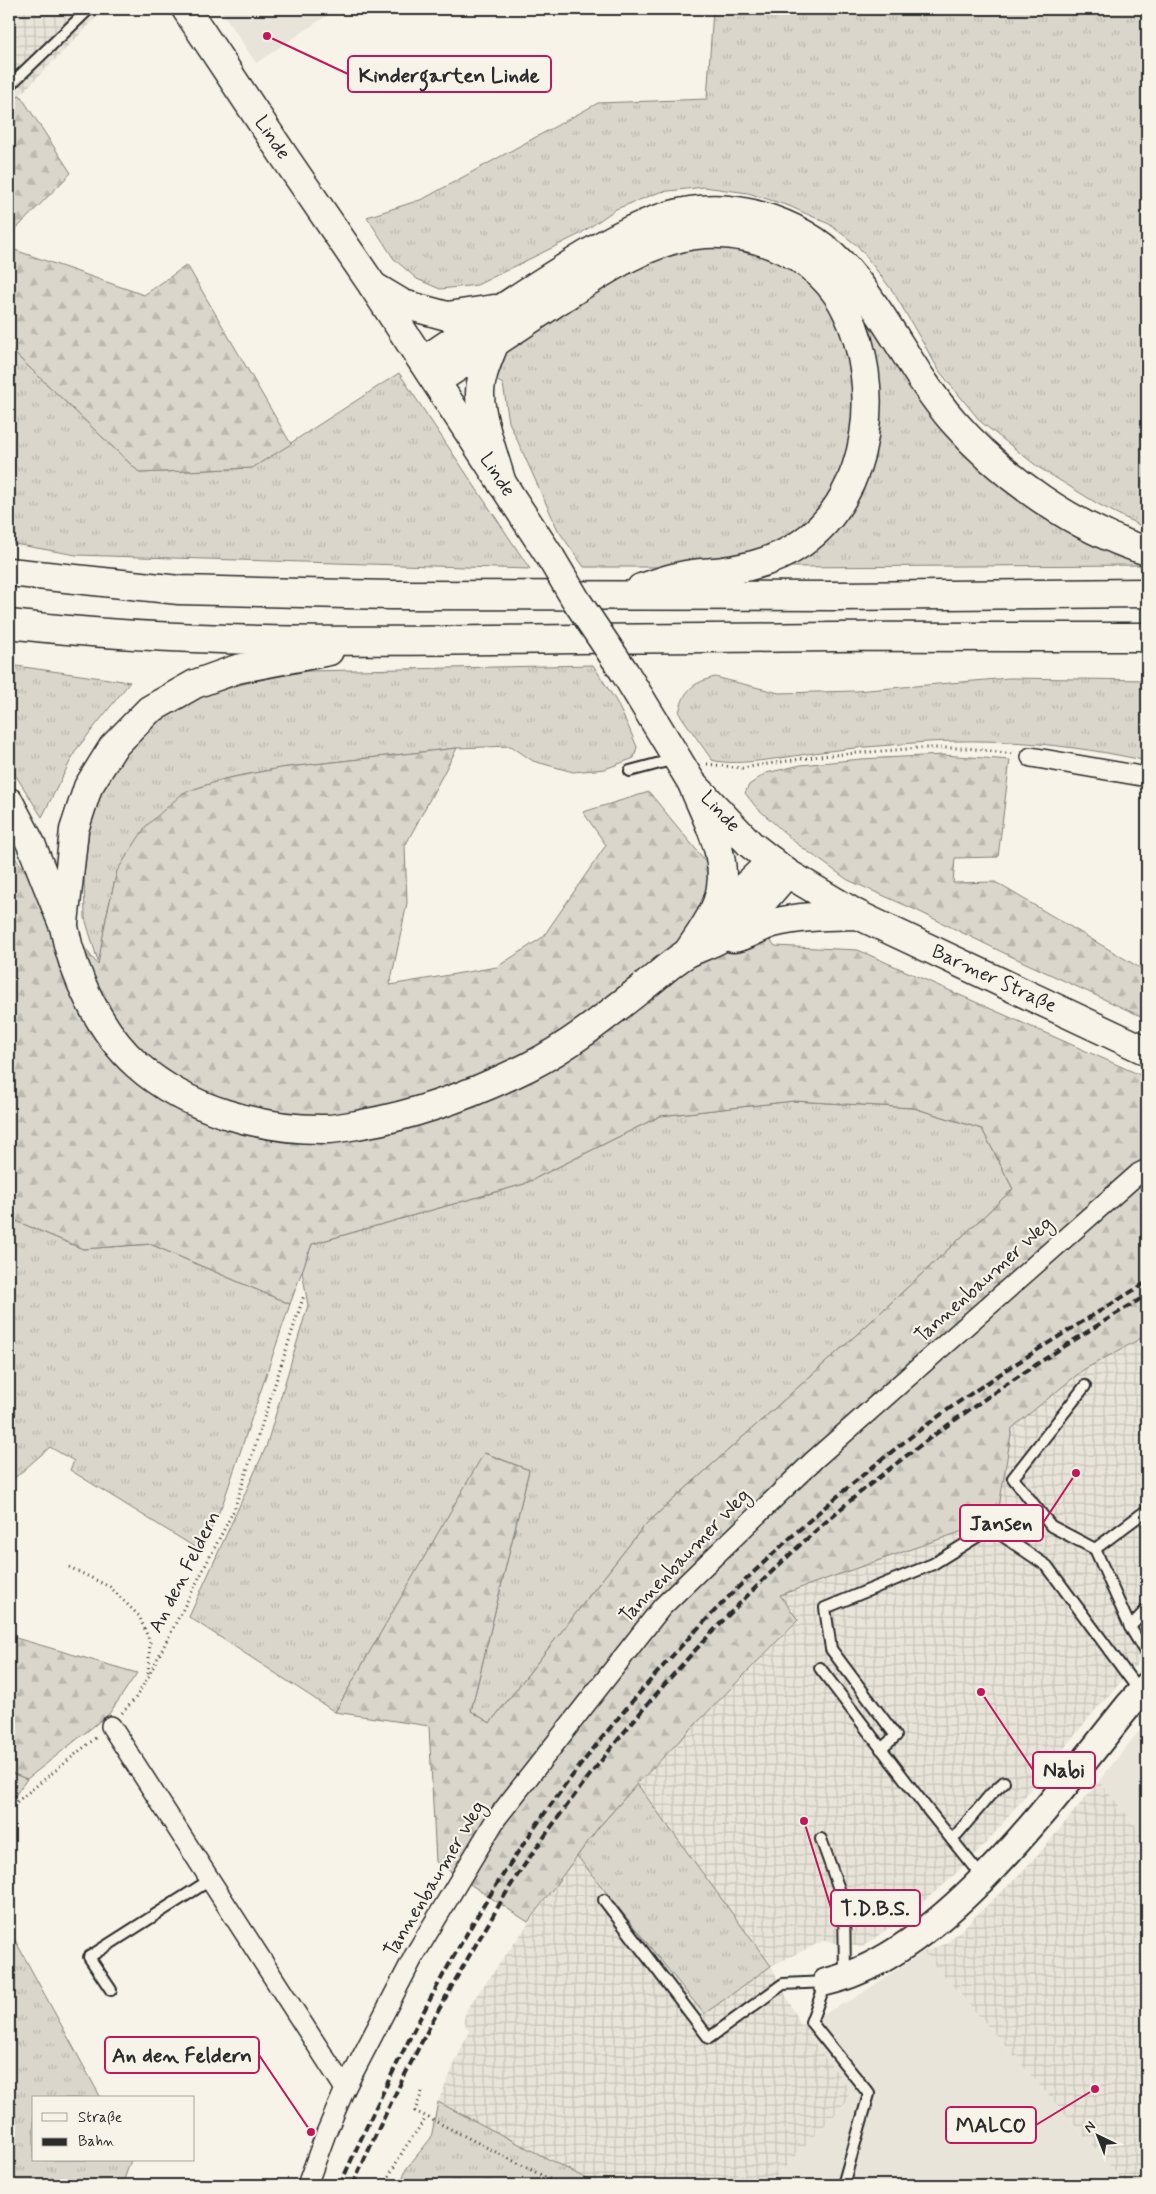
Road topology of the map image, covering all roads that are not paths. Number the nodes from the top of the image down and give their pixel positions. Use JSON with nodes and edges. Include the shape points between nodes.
{"nodes":[{"id":1,"x":89,"y":9,"type":"edge"},
{"id":2,"x":186,"y":9,"type":"edge"},
{"id":3,"x":9,"y":86,"type":"edge"},
{"id":4,"x":373,"y":286,"type":"junction"},
{"id":5,"x":501,"y":308,"type":"junction"},
{"id":6,"x":495,"y":342,"type":"junction"},
{"id":7,"x":429,"y":371,"type":"junction"},
{"id":8,"x":502,"y":484,"type":"junction"},
{"id":9,"x":1147,"y":551,"type":"edge"},
{"id":10,"x":9,"y":572,"type":"edge"},
{"id":11,"x":1147,"y":593,"type":"edge"},
{"id":12,"x":614,"y":596,"type":"junction"},
{"id":13,"x":9,"y":624,"type":"edge"},
{"id":14,"x":1147,"y":637,"type":"edge"},
{"id":15,"x":375,"y":641,"type":"junction"},
{"id":16,"x":1031,"y":757,"type":"road end"},
{"id":17,"x":676,"y":758,"type":"junction"},
{"id":18,"x":630,"y":771,"type":"dead end"},
{"id":19,"x":699,"y":773,"type":"junction"},
{"id":20,"x":1147,"y":777,"type":"edge"},
{"id":21,"x":9,"y":802,"type":"edge"},
{"id":22,"x":780,"y":867,"type":"junction"},
{"id":23,"x":850,"y":911,"type":"junction"},
{"id":24,"x":64,"y":927,"type":"junction"},
{"id":25,"x":713,"y":930,"type":"junction"},
{"id":26,"x":1147,"y":1051,"type":"edge"},
{"id":27,"x":1147,"y":1169,"type":"edge"},
{"id":28,"x":1085,"y":1386,"type":"dead end"},
{"id":29,"x":1147,"y":1510,"type":"edge"},
{"id":30,"x":1095,"y":1549,"type":"junction"},
{"id":31,"x":1147,"y":1609,"type":"edge"},
{"id":32,"x":1130,"y":1627,"type":"junction"},
{"id":33,"x":1147,"y":1655,"type":"edge"},
{"id":34,"x":820,"y":1668,"type":"dead end"},
{"id":35,"x":1144,"y":1689,"type":"edge"},
{"id":36,"x":110,"y":1726,"type":"road end"},
{"id":37,"x":881,"y":1749,"type":"junction"},
{"id":38,"x":1004,"y":1782,"type":"dead end"},
{"id":39,"x":821,"y":1839,"type":"dead end"},
{"id":40,"x":952,"y":1840,"type":"junction"},
{"id":41,"x":983,"y":1878,"type":"junction"},
{"id":42,"x":210,"y":1880,"type":"junction"},
{"id":43,"x":604,"y":1900,"type":"dead end"},
{"id":44,"x":836,"y":1980,"type":"junction"},
{"id":45,"x":111,"y":1990,"type":"dead end"},
{"id":46,"x":345,"y":2089,"type":"junction"},
{"id":47,"x":308,"y":2185,"type":"edge"},
{"id":48,"x":844,"y":2185,"type":"edge"}],
"edges":[{"from":1,"to":3,"type":"lane"},
{"from":2,"to":4,"type":"main road","name":"Linde"},
{"from":4,"to":5,"type":"main road","via":[[403,304],[448,316]]},
{"from":4,"to":7,"type":"main road","name":"Linde"},
{"from":5,"to":7,"type":"main road"},
{"from":5,"to":9,"type":"main road","via":[[585,255],[641,225],[670,215],[702,210],[732,210],[760,215],[785,225],[833,255],[855,278],[954,422],[1012,477],[1066,513]]},
{"from":6,"to":7,"type":"main road"},
{"from":6,"to":8,"type":"main road","via":[[485,367],[480,394]]},
{"from":6,"to":12,"type":"main road","via":[[620,263],[669,240],[696,235],[751,237],[775,245],[816,272],[847,310],[864,365],[867,413],[855,471],[842,499],[823,524],[802,543],[770,560],[731,570],[681,576]]},
{"from":7,"to":8,"type":"main road","name":"Linde"},
{"from":8,"to":17,"type":"main road","name":"Linde","bridge":true,"via":[[625,673]]},
{"from":10,"to":12,"type":"main road","via":[[179,590]]},
{"from":11,"to":12,"type":"main road"},
{"from":13,"to":15,"type":"main road","via":[[185,639]]},
{"from":14,"to":15,"type":"main road"},
{"from":15,"to":24,"type":"main road","via":[[237,669],[195,684],[148,710],[113,747],[88,787],[74,830]]},
{"from":16,"to":20,"type":"street"},
{"from":17,"to":18,"type":"lane"},
{"from":17,"to":19,"type":"main road","name":"Linde"},
{"from":19,"to":22,"type":"main road","name":"Linde","via":[[728,823]]},
{"from":19,"to":25,"type":"main road","via":[[721,860],[721,888]]},
{"from":21,"to":24,"type":"main road","via":[[31,844]]},
{"from":22,"to":23,"type":"main road","name":"Linde"},
{"from":22,"to":25,"type":"main road"},
{"from":23,"to":25,"type":"main road","via":[[793,919],[762,927],[741,937]]},
{"from":23,"to":26,"type":"main road","name":"Barmer Straße"},
{"from":24,"to":25,"type":"main road","via":[[88,999],[109,1034],[136,1065],[168,1088],[204,1106],[272,1125],[327,1130],[423,1110],[473,1093],[530,1066],[588,1030]]},
{"from":27,"to":46,"type":"street","name":"Tannenbaumer Weg","via":[[814,1460],[662,1607],[496,1819],[414,1956]]},
{"from":28,"to":30,"type":"lane","via":[[1013,1478],[1051,1526]]},
{"from":29,"to":30,"type":"lane"},
{"from":30,"to":32,"type":"lane"},
{"from":31,"to":32,"type":"lane"},
{"from":32,"to":33,"type":"lane"},
{"from":34,"to":37,"type":"lane"},
{"from":35,"to":37,"type":"lane","via":[[1047,1566],[991,1528],[933,1564],[825,1608],[831,1649],[896,1736]]},
{"from":35,"to":41,"type":"street"},
{"from":36,"to":42,"type":"street"},
{"from":37,"to":40,"type":"lane"},
{"from":38,"to":40,"type":"lane"},
{"from":39,"to":44,"type":"lane","via":[[844,1903]]},
{"from":40,"to":41,"type":"lane"},
{"from":41,"to":44,"type":"street","via":[[933,1924],[898,1950],[868,1968]]},
{"from":42,"to":45,"type":"lane","via":[[89,1957]]},
{"from":42,"to":46,"type":"street"},
{"from":43,"to":44,"type":"lane","via":[[709,2038],[783,1984]]},
{"from":44,"to":48,"type":"lane","via":[[811,2022],[869,2094]]},
{"from":46,"to":47,"type":"street","name":"Tannenbaumer Weg"}]}
